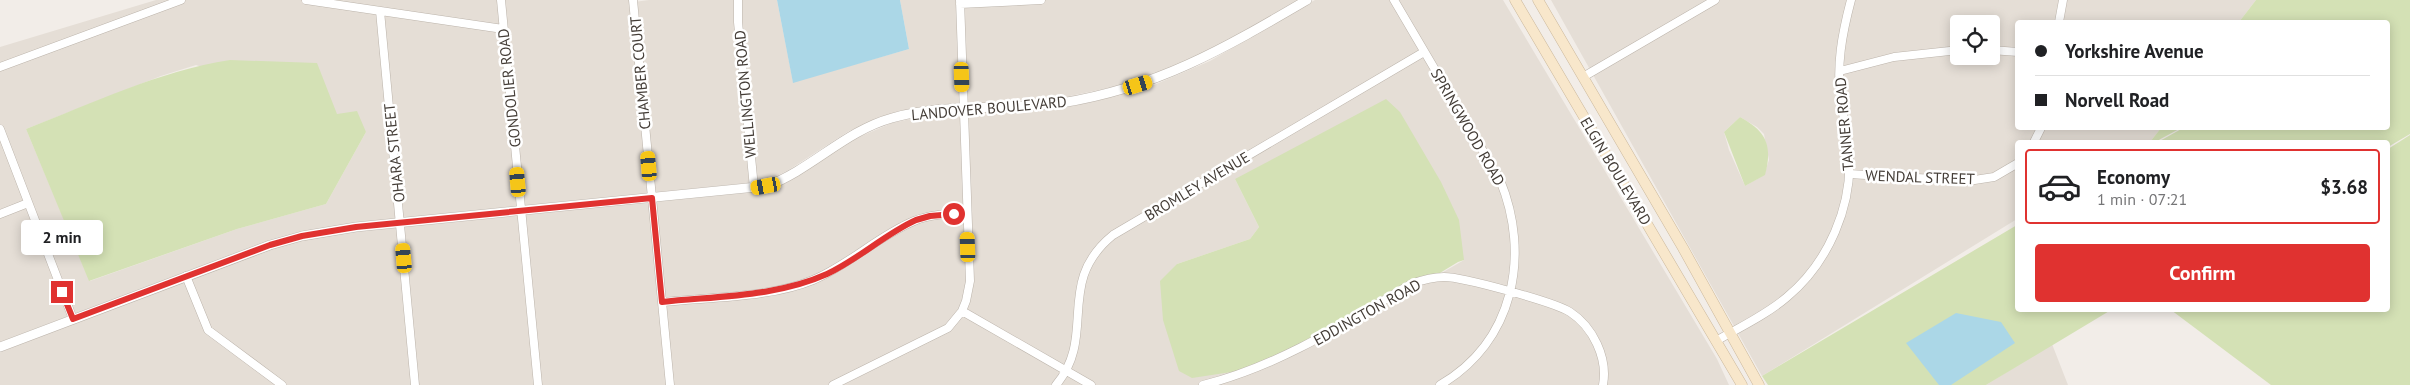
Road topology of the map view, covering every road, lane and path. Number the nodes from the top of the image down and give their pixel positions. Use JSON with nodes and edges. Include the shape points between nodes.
{"nodes":[{"id":1,"x":181,"y":0,"type":"edge"},
{"id":2,"x":306,"y":0,"type":"edge"},
{"id":3,"x":501,"y":0,"type":"edge"},
{"id":4,"x":633,"y":0,"type":"edge"},
{"id":5,"x":738,"y":0,"type":"edge"},
{"id":6,"x":1041,"y":0,"type":"edge"},
{"id":7,"x":1306,"y":0,"type":"edge"},
{"id":8,"x":1394,"y":0,"type":"edge"},
{"id":9,"x":1515,"y":0,"type":"edge"},
{"id":10,"x":1538,"y":0,"type":"edge"},
{"id":11,"x":1715,"y":0,"type":"edge"},
{"id":12,"x":1850,"y":0,"type":"edge"},
{"id":13,"x":2063,"y":0,"type":"edge"},
{"id":14,"x":960,"y":2,"type":"edge"},
{"id":15,"x":380,"y":11,"type":"junction"},
{"id":16,"x":2059,"y":20,"type":"edge"},
{"id":17,"x":504,"y":29,"type":"junction"},
{"id":18,"x":1950,"y":51,"type":"edge"},
{"id":19,"x":2000,"y":51,"type":"edge"},
{"id":20,"x":1424,"y":52,"type":"junction"},
{"id":21,"x":2015,"y":52,"type":"edge"},
{"id":22,"x":0,"y":67,"type":"edge"},
{"id":23,"x":1840,"y":72,"type":"junction"},
{"id":24,"x":1583,"y":77,"type":"junction"},
{"id":25,"x":964,"y":109,"type":"junction"},
{"id":26,"x":0,"y":129,"type":"edge"},
{"id":27,"x":2015,"y":165,"type":"edge"},
{"id":28,"x":1849,"y":174,"type":"junction"},
{"id":29,"x":754,"y":188,"type":"junction"},
{"id":30,"x":652,"y":198,"type":"junction"},
{"id":31,"x":28,"y":203,"type":"junction"},
{"id":32,"x":521,"y":211,"type":"junction"},
{"id":33,"x":967,"y":213,"type":"junction"},
{"id":34,"x":0,"y":214,"type":"edge"},
{"id":35,"x":401,"y":222,"type":"junction"},
{"id":36,"x":186,"y":276,"type":"junction"},
{"id":37,"x":1510,"y":293,"type":"junction"},
{"id":38,"x":662,"y":302,"type":"junction"},
{"id":39,"x":962,"y":312,"type":"junction"},
{"id":40,"x":73,"y":319,"type":"junction"},
{"id":41,"x":1730,"y":333,"type":"junction"},
{"id":42,"x":1716,"y":341,"type":"junction"},
{"id":43,"x":0,"y":347,"type":"edge"},
{"id":44,"x":1066,"y":371,"type":"junction"},
{"id":45,"x":271,"y":382,"type":"edge"},
{"id":46,"x":282,"y":385,"type":"edge"},
{"id":47,"x":415,"y":385,"type":"edge"},
{"id":48,"x":538,"y":385,"type":"edge"},
{"id":49,"x":670,"y":385,"type":"edge"},
{"id":50,"x":833,"y":385,"type":"edge"},
{"id":51,"x":1056,"y":385,"type":"edge"},
{"id":52,"x":1091,"y":385,"type":"edge"},
{"id":53,"x":1203,"y":385,"type":"edge"},
{"id":54,"x":1440,"y":385,"type":"edge"},
{"id":55,"x":1603,"y":385,"type":"edge"},
{"id":56,"x":1742,"y":385,"type":"edge"},
{"id":57,"x":1759,"y":385,"type":"edge"}],
"edges":[{"from":1,"to":22,"type":"street"},
{"from":2,"to":15,"type":"street"},
{"from":3,"to":17,"type":"street","name":"GONDOLIER ROAD"},
{"from":4,"to":30,"type":"street","name":"CHAMBER COURT"},
{"from":5,"to":29,"type":"street","name":"WELLINGTON ROAD"},
{"from":6,"to":14,"type":"street"},
{"from":7,"to":25,"type":"street","name":"LANDOVER BOULEVARD","via":[[1208,57],[1153,80],[1100,96],[1060,103]]},
{"from":8,"to":20,"type":"street","name":"SPRINGWOOD ROAD"},
{"from":9,"to":42,"type":"main road","name":"ELGIN BOULEVARD"},
{"from":10,"to":24,"type":"main road","name":"ELGIN BOULEVARD"},
{"from":11,"to":24,"type":"street"},
{"from":12,"to":23,"type":"street","name":"TANNER ROAD","via":[[1840,48]]},
{"from":13,"to":16,"type":"street"},
{"from":14,"to":25,"type":"street"},
{"from":15,"to":17,"type":"street"},
{"from":15,"to":35,"type":"street","name":"OHARA STREET"},
{"from":17,"to":32,"type":"street","name":"GONDOLIER ROAD"},
{"from":18,"to":23,"type":"street","via":[[1894,57]]},
{"from":19,"to":21,"type":"street"},
{"from":20,"to":37,"type":"street","name":"SPRINGWOOD ROAD","via":[[1500,180],[1507,198],[1513,217],[1516,253]]},
{"from":20,"to":44,"type":"street","name":"BROMLEY AVENUE","via":[[1102,244],[1082,277],[1075,348]]},
{"from":23,"to":28,"type":"street","name":"TANNER ROAD","via":[[1840,99],[1850,155]]},
{"from":24,"to":41,"type":"main road","name":"ELGIN BOULEVARD"},
{"from":25,"to":29,"type":"street","name":"LANDOVER BOULEVARD","via":[[911,113],[877,123],[850,136],[780,181]]},
{"from":25,"to":33,"type":"street"},
{"from":26,"to":31,"type":"street"},
{"from":27,"to":28,"type":"street","name":"WENDAL STREET","via":[[1994,177],[1968,181]]},
{"from":28,"to":41,"type":"street","name":"TANNER ROAD","via":[[1839,222],[1815,267],[1788,296]]},
{"from":29,"to":30,"type":"street","name":"LANDOVER BOULEVARD"},
{"from":30,"to":32,"type":"street","name":"LANDOVER BOULEVARD"},
{"from":30,"to":38,"type":"street","name":"CHAMBER COURT"},
{"from":31,"to":34,"type":"street"},
{"from":31,"to":40,"type":"street"},
{"from":32,"to":35,"type":"street","name":"LANDOVER BOULEVARD"},
{"from":32,"to":48,"type":"street","name":"GONDOLIER ROAD"},
{"from":33,"to":38,"type":"street","via":[[916,220],[830,273],[793,287]]},
{"from":33,"to":39,"type":"street","via":[[970,281]]},
{"from":35,"to":36,"type":"street","name":"LANDOVER BOULEVARD","via":[[302,236]]},
{"from":35,"to":47,"type":"street","name":"OHARA STREET"},
{"from":36,"to":40,"type":"street","name":"LANDOVER BOULEVARD"},
{"from":36,"to":45,"type":"street","via":[[208,330]]},
{"from":37,"to":53,"type":"street","name":"EDDINGTON ROAD","via":[[1458,278],[1421,280],[1276,361]]},
{"from":37,"to":54,"type":"street","name":"SPRINGWOOD ROAD","via":[[1489,340],[1461,370]]},
{"from":37,"to":55,"type":"street","name":"EDDINGTON ROAD","via":[[1560,307],[1578,318],[1602,356]]},
{"from":38,"to":49,"type":"street","name":"CHAMBER COURT"},
{"from":39,"to":44,"type":"street"},
{"from":39,"to":50,"type":"street","via":[[940,333]]},
{"from":40,"to":43,"type":"street","name":"LANDOVER BOULEVARD"},
{"from":41,"to":42,"type":"street","name":"TANNER ROAD"},
{"from":41,"to":57,"type":"main road","name":"ELGIN BOULEVARD"},
{"from":42,"to":56,"type":"main road","name":"ELGIN BOULEVARD"},
{"from":44,"to":51,"type":"street","name":"BROMLEY AVENUE"},
{"from":44,"to":52,"type":"street"},
{"from":45,"to":46,"type":"street"}]}
